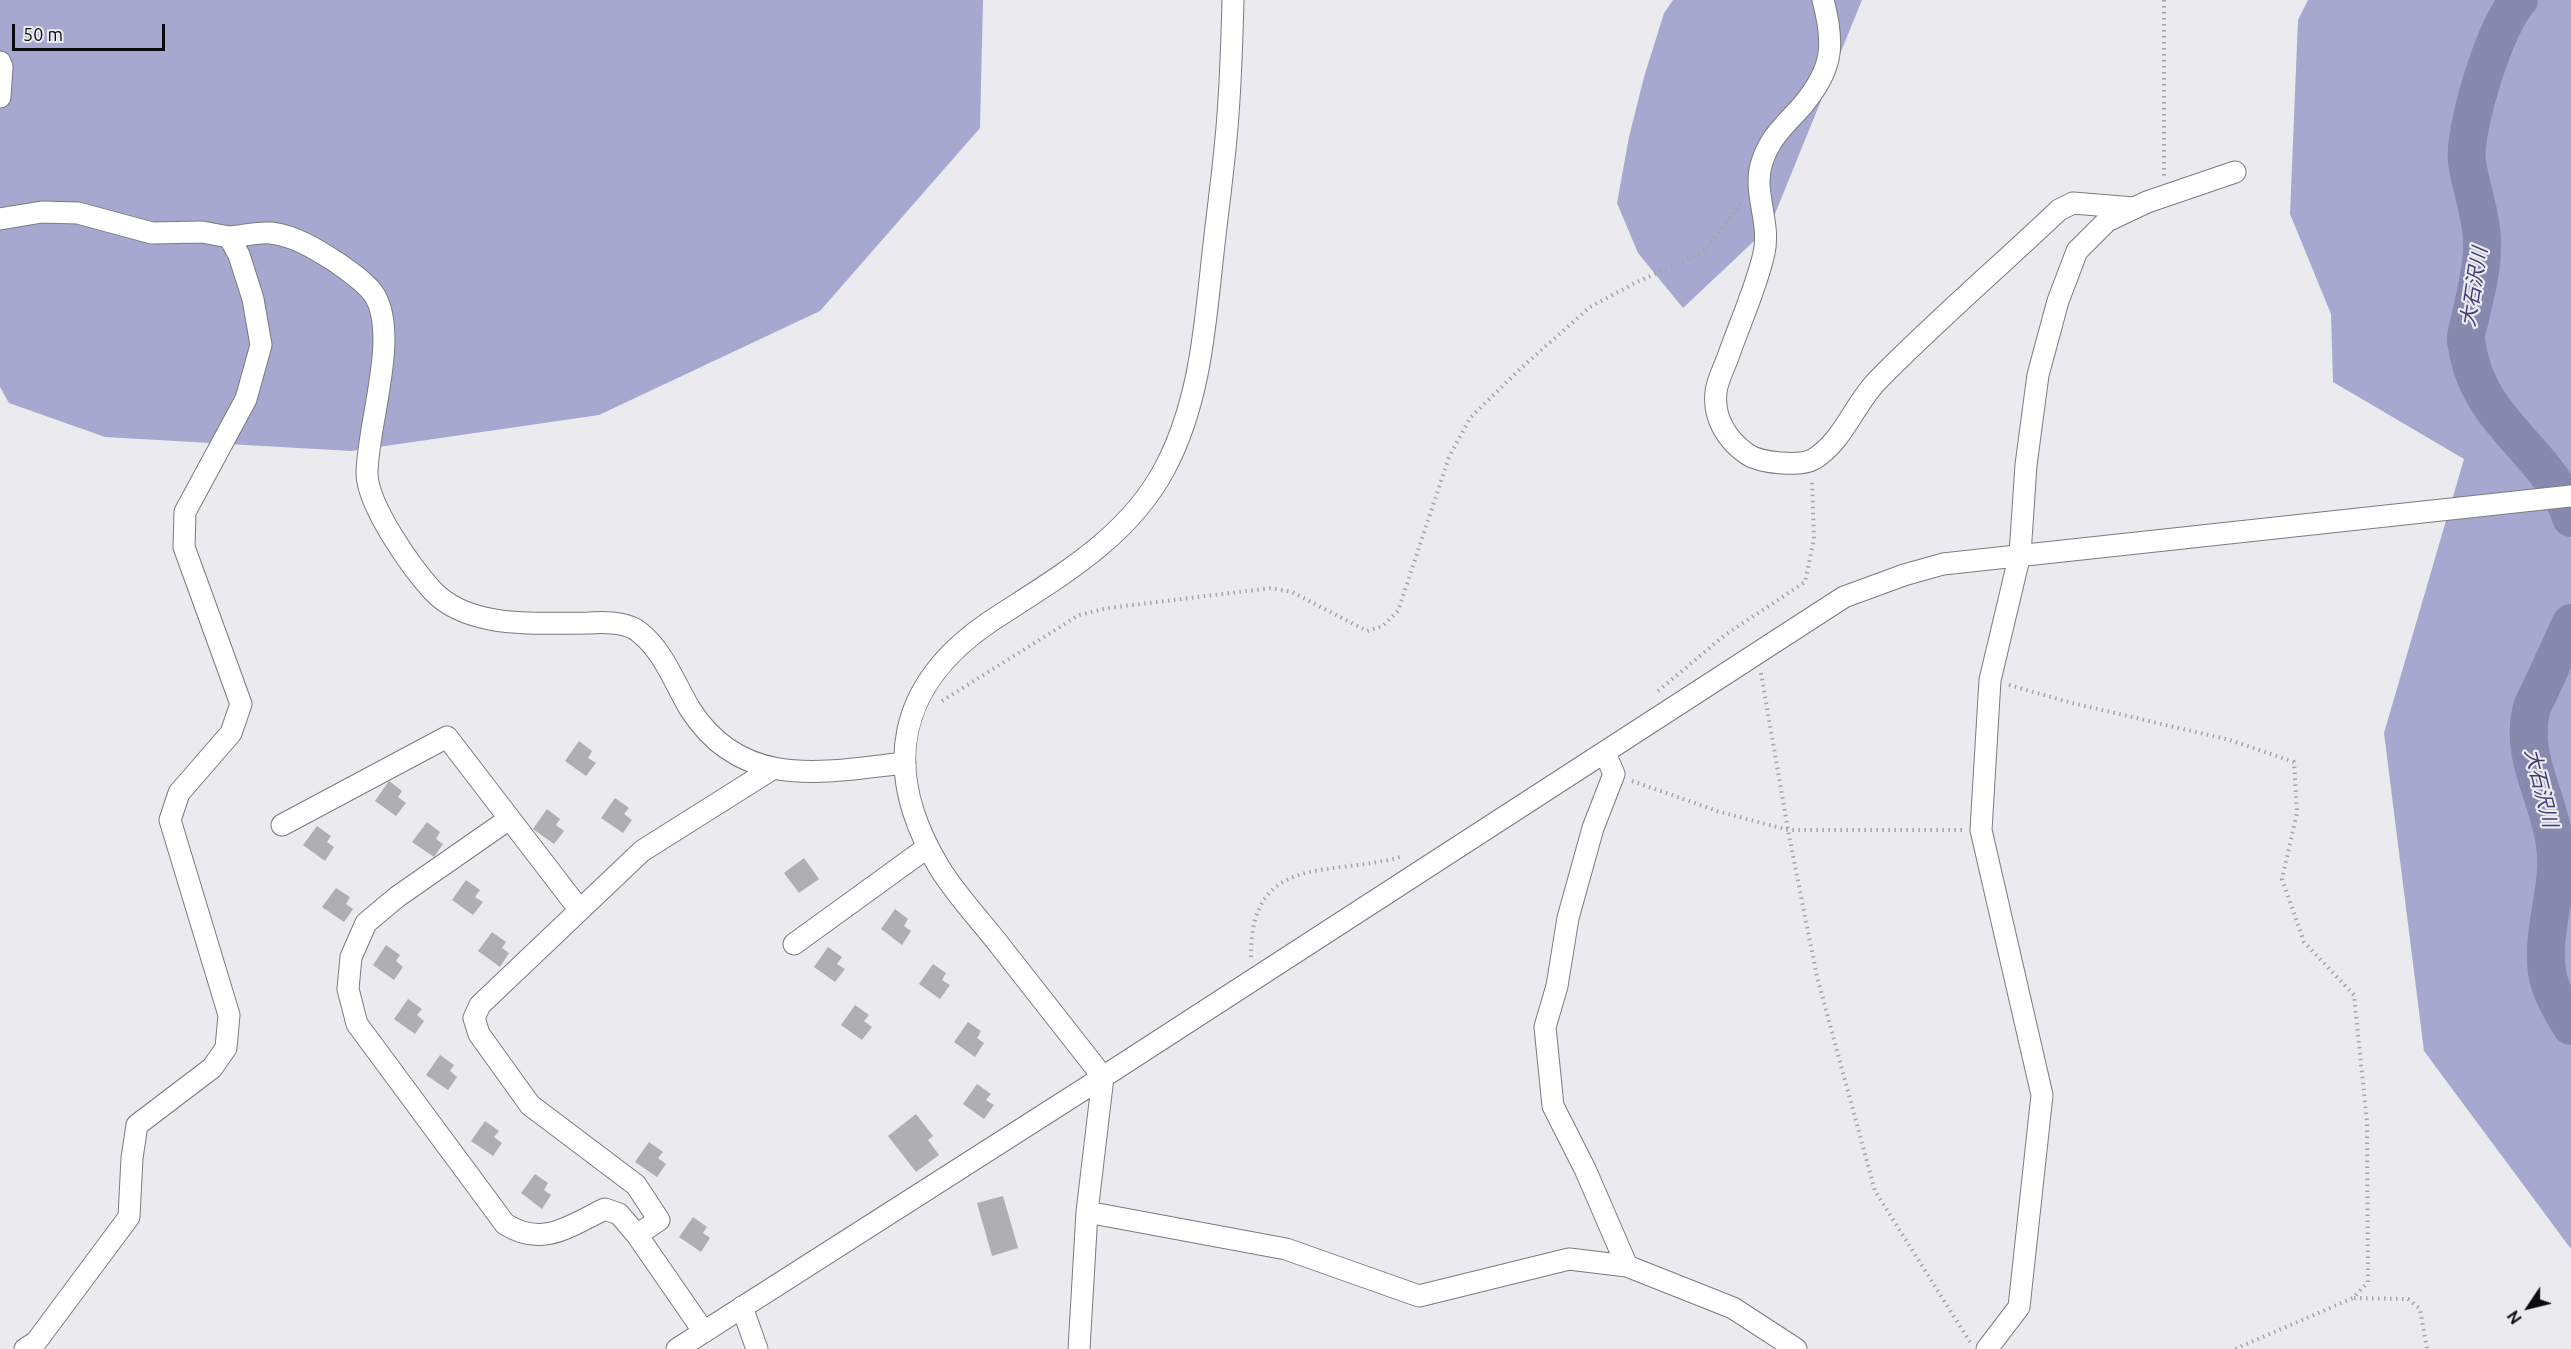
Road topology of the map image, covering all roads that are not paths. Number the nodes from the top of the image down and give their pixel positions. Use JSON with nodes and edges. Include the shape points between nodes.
{"nodes":[{"id":1,"x":1233,"y":0,"type":"edge"},
{"id":2,"x":1823,"y":0,"type":"edge"},
{"id":3,"x":0,"y":62,"type":"edge"},
{"id":4,"x":0,"y":97,"type":"edge"},
{"id":5,"x":2235,"y":172,"type":"dead end"},
{"id":6,"x":2134,"y":208,"type":"junction"},
{"id":7,"x":0,"y":219,"type":"edge"},
{"id":8,"x":229,"y":237,"type":"junction"},
{"id":9,"x":2571,"y":496,"type":"edge"},
{"id":10,"x":2020,"y":554,"type":"junction"},
{"id":11,"x":1605,"y":753,"type":"junction"},
{"id":12,"x":905,"y":763,"type":"junction"},
{"id":13,"x":772,"y":769,"type":"junction"},
{"id":14,"x":509,"y":819,"type":"junction"},
{"id":15,"x":282,"y":825,"type":"dead end"},
{"id":16,"x":928,"y":846,"type":"junction"},
{"id":17,"x":579,"y":909,"type":"junction"},
{"id":18,"x":794,"y":944,"type":"dead end"},
{"id":19,"x":1103,"y":1077,"type":"junction"},
{"id":20,"x":1087,"y":1212,"type":"junction"},
{"id":21,"x":637,"y":1235,"type":"junction"},
{"id":22,"x":1627,"y":1266,"type":"junction"},
{"id":23,"x":742,"y":1307,"type":"junction"},
{"id":24,"x":704,"y":1332,"type":"junction"},
{"id":25,"x":25,"y":1349,"type":"edge"},
{"id":26,"x":677,"y":1349,"type":"edge"},
{"id":27,"x":757,"y":1349,"type":"edge"},
{"id":28,"x":1079,"y":1349,"type":"edge"},
{"id":29,"x":1796,"y":1349,"type":"edge"},
{"id":30,"x":1987,"y":1349,"type":"edge"}],
"edges":[{"from":1,"to":12,"type":"street","via":[[1228,116],[1204,342],[1187,416],[1166,466],[1144,503],[1120,531],[949,655],[927,683],[912,712]]},
{"from":2,"to":6,"type":"street","via":[[1831,53],[1819,81],[1802,106],[1779,128],[1762,161],[1758,181],[1765,219],[1765,252],[1716,391],[1718,418],[1733,444],[1755,459],[1783,464],[1812,460],[1831,446],[1875,382],[2059,210],[2073,203]]},
{"from":3,"to":4,"type":"street"},
{"from":5,"to":6,"type":"street"},
{"from":6,"to":10,"type":"street","via":[[2107,221],[2077,251],[2058,301],[2038,375]]},
{"from":7,"to":8,"type":"street","via":[[42,212],[78,213],[152,233],[202,232]]},
{"from":8,"to":13,"type":"street","via":[[270,233],[307,243],[351,273],[375,296],[385,327],[367,476],[381,517],[433,592],[461,612],[513,623],[610,622],[638,630],[659,653],[692,711],[718,742],[750,762]]},
{"from":8,"to":25,"type":"street","via":[[253,299],[261,345],[246,399],[186,512],[184,547],[241,704],[231,734],[179,793],[170,820],[229,1015],[226,1048],[212,1068],[137,1125],[129,1217],[36,1342]]},
{"from":9,"to":10,"type":"street"},
{"from":10,"to":11,"type":"street","via":[[1943,564],[1844,597]]},
{"from":10,"to":30,"type":"street","via":[[1990,680],[1981,830],[2043,1095],[2019,1307]]},
{"from":11,"to":19,"type":"street"},
{"from":11,"to":22,"type":"street","via":[[1614,774],[1593,828],[1568,918],[1557,987],[1545,1027],[1553,1106]]},
{"from":12,"to":13,"type":"street","via":[[823,772]]},
{"from":12,"to":16,"type":"street","via":[[904,781],[914,819]]},
{"from":13,"to":17,"type":"street","via":[[642,851]]},
{"from":14,"to":15,"type":"street","via":[[447,737]]},
{"from":14,"to":17,"type":"street"},
{"from":14,"to":21,"type":"street","via":[[366,923],[351,957],[348,989],[357,1024],[505,1224],[520,1233],[552,1234],[605,1209],[619,1214]]},
{"from":16,"to":18,"type":"street"},
{"from":16,"to":19,"type":"street","via":[[940,869]]},
{"from":17,"to":21,"type":"street","via":[[480,1005],[474,1018],[479,1034],[530,1105],[636,1185],[658,1220]]},
{"from":19,"to":20,"type":"street"},
{"from":19,"to":23,"type":"street"},
{"from":20,"to":22,"type":"street","via":[[1286,1249],[1419,1296],[1569,1259]]},
{"from":20,"to":28,"type":"street"},
{"from":21,"to":24,"type":"street"},
{"from":22,"to":29,"type":"street","via":[[1733,1308]]},
{"from":23,"to":24,"type":"street"},
{"from":23,"to":27,"type":"street"},
{"from":24,"to":26,"type":"street"}]}
